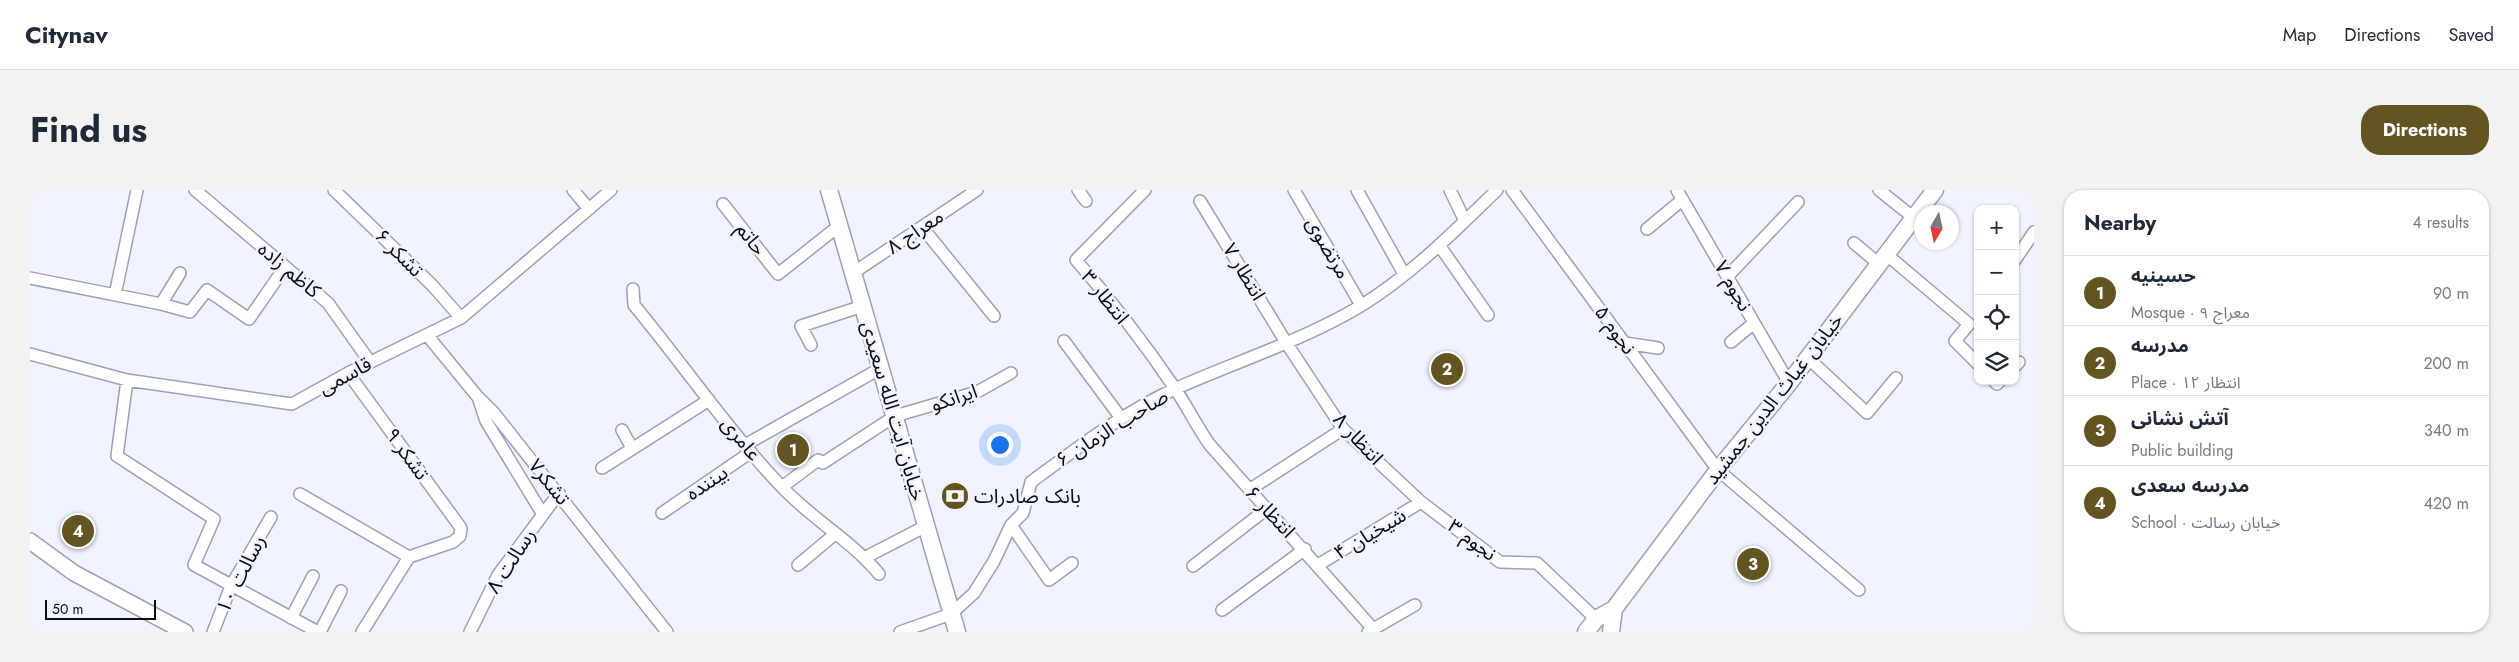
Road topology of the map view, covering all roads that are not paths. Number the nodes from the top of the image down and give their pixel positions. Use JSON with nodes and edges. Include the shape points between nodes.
{"nodes":[{"id":1,"x":137,"y":190,"type":"edge"},
{"id":2,"x":195,"y":190,"type":"edge"},
{"id":3,"x":334,"y":190,"type":"edge"},
{"id":4,"x":573,"y":190,"type":"edge"},
{"id":5,"x":611,"y":190,"type":"edge"},
{"id":6,"x":830,"y":190,"type":"edge"},
{"id":7,"x":977,"y":190,"type":"edge"},
{"id":8,"x":1078,"y":190,"type":"edge"},
{"id":9,"x":1145,"y":190,"type":"edge"},
{"id":10,"x":1294,"y":190,"type":"edge"},
{"id":11,"x":1357,"y":190,"type":"edge"},
{"id":12,"x":1450,"y":190,"type":"edge"},
{"id":13,"x":1498,"y":190,"type":"edge"},
{"id":14,"x":1512,"y":190,"type":"edge"},
{"id":15,"x":1878,"y":190,"type":"edge"},
{"id":16,"x":1935,"y":190,"type":"edge"},
{"id":17,"x":1680,"y":195,"type":"edge"},
{"id":18,"x":1086,"y":201,"type":"dead end"},
{"id":19,"x":1200,"y":201,"type":"dead end"},
{"id":20,"x":1798,"y":202,"type":"dead end"},
{"id":21,"x":723,"y":204,"type":"dead end"},
{"id":22,"x":1924,"y":205,"type":"edge"},
{"id":23,"x":590,"y":209,"type":"junction"},
{"id":24,"x":1914,"y":218,"type":"joint"},
{"id":25,"x":1465,"y":221,"type":"junction"},
{"id":26,"x":840,"y":225,"type":"junction"},
{"id":27,"x":922,"y":227,"type":"junction"},
{"id":28,"x":1647,"y":229,"type":"dead end"},
{"id":29,"x":2034,"y":232,"type":"edge"},
{"id":30,"x":1854,"y":243,"type":"dead end"},
{"id":31,"x":1439,"y":245,"type":"junction"},
{"id":32,"x":2019,"y":254,"type":"edge"},
{"id":33,"x":1883,"y":259,"type":"junction"},
{"id":34,"x":285,"y":267,"type":"junction"},
{"id":35,"x":853,"y":273,"type":"junction"},
{"id":36,"x":180,"y":274,"type":"dead end"},
{"id":37,"x":1404,"y":274,"type":"junction"},
{"id":38,"x":1727,"y":277,"type":"junction"},
{"id":39,"x":30,"y":278,"type":"edge"},
{"id":40,"x":633,"y":289,"type":"dead end"},
{"id":41,"x":115,"y":295,"type":"junction"},
{"id":42,"x":161,"y":304,"type":"junction"},
{"id":43,"x":1361,"y":305,"type":"junction"},
{"id":44,"x":863,"y":306,"type":"junction"},
{"id":45,"x":1488,"y":315,"type":"dead end"},
{"id":46,"x":994,"y":316,"type":"dead end"},
{"id":47,"x":461,"y":318,"type":"junction"},
{"id":48,"x":1754,"y":323,"type":"junction"},
{"id":49,"x":427,"y":335,"type":"junction"},
{"id":50,"x":1064,"y":341,"type":"dead end"},
{"id":51,"x":1731,"y":342,"type":"dead end"},
{"id":52,"x":1624,"y":343,"type":"junction"},
{"id":53,"x":1288,"y":344,"type":"junction"},
{"id":54,"x":810,"y":345,"type":"dead end"},
{"id":55,"x":1658,"y":348,"type":"dead end"},
{"id":56,"x":30,"y":354,"type":"edge"},
{"id":57,"x":1808,"y":358,"type":"junction"},
{"id":58,"x":1974,"y":360,"type":"edge"},
{"id":59,"x":370,"y":362,"type":"junction"},
{"id":60,"x":881,"y":368,"type":"junction"},
{"id":61,"x":348,"y":373,"type":"junction"},
{"id":62,"x":1011,"y":373,"type":"dead end"},
{"id":63,"x":1896,"y":378,"type":"dead end"},
{"id":64,"x":128,"y":380,"type":"junction"},
{"id":65,"x":1789,"y":383,"type":"junction"},
{"id":66,"x":1175,"y":389,"type":"junction"},
{"id":67,"x":477,"y":396,"type":"junction"},
{"id":68,"x":709,"y":400,"type":"junction"},
{"id":69,"x":895,"y":416,"type":"junction"},
{"id":70,"x":1121,"y":418,"type":"junction"},
{"id":71,"x":1344,"y":429,"type":"junction"},
{"id":72,"x":622,"y":430,"type":"dead end"},
{"id":73,"x":632,"y":448,"type":"junction"},
{"id":74,"x":748,"y":449,"type":"junction"},
{"id":75,"x":602,"y":468,"type":"dead end"},
{"id":76,"x":1718,"y":470,"type":"junction"},
{"id":77,"x":782,"y":487,"type":"junction"},
{"id":78,"x":1249,"y":490,"type":"junction"},
{"id":79,"x":559,"y":493,"type":"junction"},
{"id":80,"x":300,"y":494,"type":"dead end"},
{"id":81,"x":1421,"y":502,"type":"junction"},
{"id":82,"x":1268,"y":508,"type":"junction"},
{"id":83,"x":542,"y":513,"type":"junction"},
{"id":84,"x":662,"y":513,"type":"dead end"},
{"id":85,"x":271,"y":517,"type":"dead end"},
{"id":86,"x":1011,"y":525,"type":"junction"},
{"id":87,"x":926,"y":526,"type":"junction"},
{"id":88,"x":835,"y":534,"type":"junction"},
{"id":89,"x":30,"y":541,"type":"edge"},
{"id":90,"x":1304,"y":549,"type":"junction"},
{"id":91,"x":409,"y":557,"type":"junction"},
{"id":92,"x":866,"y":557,"type":"junction"},
{"id":93,"x":1072,"y":564,"type":"dead end"},
{"id":94,"x":798,"y":565,"type":"dead end"},
{"id":95,"x":1318,"y":565,"type":"junction"},
{"id":96,"x":1193,"y":566,"type":"dead end"},
{"id":97,"x":879,"y":574,"type":"dead end"},
{"id":98,"x":312,"y":576,"type":"dead end"},
{"id":99,"x":231,"y":586,"type":"junction"},
{"id":100,"x":1859,"y":590,"type":"dead end"},
{"id":101,"x":341,"y":591,"type":"dead end"},
{"id":102,"x":1415,"y":605,"type":"dead end"},
{"id":103,"x":1614,"y":609,"type":"junction"},
{"id":104,"x":1222,"y":610,"type":"dead end"},
{"id":105,"x":951,"y":614,"type":"junction"},
{"id":106,"x":291,"y":618,"type":"junction"},
{"id":107,"x":1591,"y":626,"type":"edge"},
{"id":108,"x":1371,"y":631,"type":"edge"},
{"id":109,"x":185,"y":632,"type":"edge"},
{"id":110,"x":213,"y":632,"type":"edge"},
{"id":111,"x":319,"y":632,"type":"edge"},
{"id":112,"x":362,"y":632,"type":"edge"},
{"id":113,"x":470,"y":632,"type":"edge"},
{"id":114,"x":667,"y":632,"type":"edge"},
{"id":115,"x":900,"y":632,"type":"edge"},
{"id":116,"x":957,"y":632,"type":"edge"},
{"id":117,"x":1611,"y":632,"type":"edge"}],
"edges":[{"from":1,"to":41,"type":"street"},
{"from":2,"to":34,"type":"street","name":"کاظم زاده"},
{"from":3,"to":47,"type":"street","name":"تشکر ۶","via":[[432,285]]},
{"from":4,"to":23,"type":"street"},
{"from":5,"to":23,"type":"street","name":"قاسمی"},
{"from":6,"to":26,"type":"main road","name":"خیابان آیت الله سعیدی"},
{"from":7,"to":27,"type":"street","name":"معراج ۸"},
{"from":8,"to":18,"type":"street"},
{"from":9,"to":66,"type":"street","name":"انتظار ۳","via":[[1076,260],[1103,291]]},
{"from":10,"to":43,"type":"street","name":"مرتضوی"},
{"from":11,"to":37,"type":"street"},
{"from":12,"to":25,"type":"street"},
{"from":13,"to":25,"type":"street","name":"صاحب الزمان ۶"},
{"from":14,"to":52,"type":"street","name":"نجوم ۵"},
{"from":15,"to":24,"type":"street"},
{"from":16,"to":22,"type":"main road","name":"خیابان غیاث الدین جمشید"},
{"from":17,"to":28,"type":"street"},
{"from":17,"to":38,"type":"street","name":"نجوم ۷"},
{"from":19,"to":53,"type":"street","name":"انتظار ۷"},
{"from":20,"to":38,"type":"street"},
{"from":21,"to":26,"type":"street","name":"حاتم","via":[[778,274]]},
{"from":23,"to":47,"type":"street","name":"قاسمی"},
{"from":24,"to":33,"type":"main road","name":"خیابان غیاث الدین جمشید"},
{"from":25,"to":31,"type":"street","name":"صاحب الزمان ۶"},
{"from":26,"to":35,"type":"main road","name":"خیابان آیت الله سعیدی"},
{"from":27,"to":35,"type":"street","name":"معراج ۸"},
{"from":27,"to":46,"type":"street"},
{"from":29,"to":32,"type":"street"},
{"from":30,"to":33,"type":"street"},
{"from":31,"to":37,"type":"street","name":"صاحب الزمان ۶"},
{"from":31,"to":45,"type":"street"},
{"from":33,"to":57,"type":"main road","name":"خیابان غیاث الدین جمشید"},
{"from":33,"to":58,"type":"street","via":[[1969,324],[1955,341]]},
{"from":34,"to":42,"type":"street","via":[[249,319],[206,290],[190,312]]},
{"from":34,"to":59,"type":"street","name":"کاظم زاده","via":[[328,303]]},
{"from":35,"to":44,"type":"main road","name":"خیابان آیت الله سعیدی"},
{"from":36,"to":42,"type":"street"},
{"from":37,"to":43,"type":"street","name":"صاحب الزمان ۶"},
{"from":38,"to":48,"type":"street","name":"نجوم ۷"},
{"from":39,"to":41,"type":"street"},
{"from":40,"to":68,"type":"street","name":"عامری","via":[[634,305]]},
{"from":41,"to":42,"type":"street"},
{"from":43,"to":53,"type":"street","name":"صاحب الزمان ۶"},
{"from":44,"to":54,"type":"street","via":[[802,326]]},
{"from":44,"to":60,"type":"main road","name":"خیابان آیت الله سعیدی"},
{"from":47,"to":49,"type":"street","name":"قاسمی"},
{"from":48,"to":51,"type":"street"},
{"from":48,"to":65,"type":"street","name":"نجوم ۷"},
{"from":49,"to":59,"type":"street","name":"قاسمی"},
{"from":49,"to":67,"type":"street","name":"تشکر۷"},
{"from":50,"to":70,"type":"street"},
{"from":52,"to":55,"type":"street"},
{"from":52,"to":76,"type":"street","name":"نجوم ۵"},
{"from":53,"to":66,"type":"street","name":"صاحب الزمان ۶"},
{"from":53,"to":71,"type":"street","name":"انتظار ۸"},
{"from":56,"to":64,"type":"street","name":"قاسمی"},
{"from":57,"to":63,"type":"street","via":[[1867,414]]},
{"from":57,"to":65,"type":"main road","name":"خیابان غیاث الدین جمشید"},
{"from":59,"to":61,"type":"street","name":"قاسمی"},
{"from":60,"to":69,"type":"main road","name":"خیابان آیت الله سعیدی"},
{"from":60,"to":74,"type":"street","name":"بیننده"},
{"from":61,"to":64,"type":"street","name":"قاسمی","via":[[292,404]]},
{"from":61,"to":91,"type":"street","name":"تشکر ۹","via":[[461,528],[460,536],[453,542]]},
{"from":62,"to":69,"type":"street","name":"ایرانکو","via":[[977,392]]},
{"from":64,"to":99,"type":"street","via":[[117,456],[214,519],[194,565]]},
{"from":65,"to":76,"type":"main road","name":"خیابان غیاث الدین جمشید"},
{"from":66,"to":70,"type":"street","name":"صاحب الزمان ۶"},
{"from":66,"to":78,"type":"street","name":"انتظار ۶","via":[[1210,445]]},
{"from":67,"to":79,"type":"street","name":"تشکر۷"},
{"from":67,"to":83,"type":"street","via":[[486,421]]},
{"from":68,"to":73,"type":"street"},
{"from":68,"to":74,"type":"street","name":"عامری"},
{"from":69,"to":77,"type":"street","name":"ایرانکو","via":[[822,463],[818,460]]},
{"from":69,"to":87,"type":"main road","name":"خیابان آیت الله سعیدی"},
{"from":70,"to":86,"type":"street","name":"صاحب الزمان ۶","via":[[1030,482],[1023,513]]},
{"from":71,"to":78,"type":"street"},
{"from":71,"to":81,"type":"street","name":"انتظار ۸"},
{"from":72,"to":73,"type":"street"},
{"from":73,"to":75,"type":"street"},
{"from":74,"to":77,"type":"street","name":"عامری"},
{"from":74,"to":84,"type":"street","name":"بیننده"},
{"from":76,"to":100,"type":"street","name":"نجوم ۵"},
{"from":76,"to":103,"type":"main road","name":"خیابان غیاث الدین جمشید"},
{"from":77,"to":88,"type":"street","name":"عامری"},
{"from":78,"to":82,"type":"street","name":"انتظار ۶"},
{"from":79,"to":83,"type":"street","name":"رسالت ۸"},
{"from":79,"to":114,"type":"street","name":"تشکر۷"},
{"from":80,"to":91,"type":"street"},
{"from":81,"to":95,"type":"street","name":"شیخیان ۴"},
{"from":81,"to":107,"type":"street","name":"نجوم ۳","via":[[1500,562],[1537,563]]},
{"from":82,"to":90,"type":"street","name":"انتظار ۶"},
{"from":82,"to":96,"type":"street"},
{"from":83,"to":113,"type":"street","name":"رسالت ۸","via":[[498,575]]},
{"from":85,"to":99,"type":"street","name":"رسالت ۱۰"},
{"from":86,"to":93,"type":"street","via":[[1049,580]]},
{"from":86,"to":105,"type":"street","name":"صاحب الزمان ۶","via":[[974,593]]},
{"from":87,"to":92,"type":"street"},
{"from":87,"to":105,"type":"main road","name":"خیابان آیت الله سعیدی"},
{"from":88,"to":92,"type":"street","name":"عامری"},
{"from":88,"to":94,"type":"street"},
{"from":89,"to":109,"type":"street","via":[[74,573]]},
{"from":90,"to":95,"type":"street","name":"انتظار ۶"},
{"from":90,"to":104,"type":"street"},
{"from":91,"to":112,"type":"street"},
{"from":92,"to":97,"type":"street","name":"عامری"},
{"from":95,"to":108,"type":"street","name":"انتظار ۶"},
{"from":98,"to":106,"type":"street"},
{"from":99,"to":106,"type":"street"},
{"from":99,"to":110,"type":"street","name":"رسالت ۱۰"},
{"from":101,"to":111,"type":"street"},
{"from":102,"to":108,"type":"street"},
{"from":103,"to":107,"type":"main road","name":"خیابان غیاث الدین جمشید"},
{"from":103,"to":117,"type":"main road","name":"خیابان غیاث الدین جمشید"},
{"from":105,"to":115,"type":"street"},
{"from":105,"to":116,"type":"main road","name":"خیابان آیت الله سعیدی"},
{"from":106,"to":111,"type":"street"}]}
